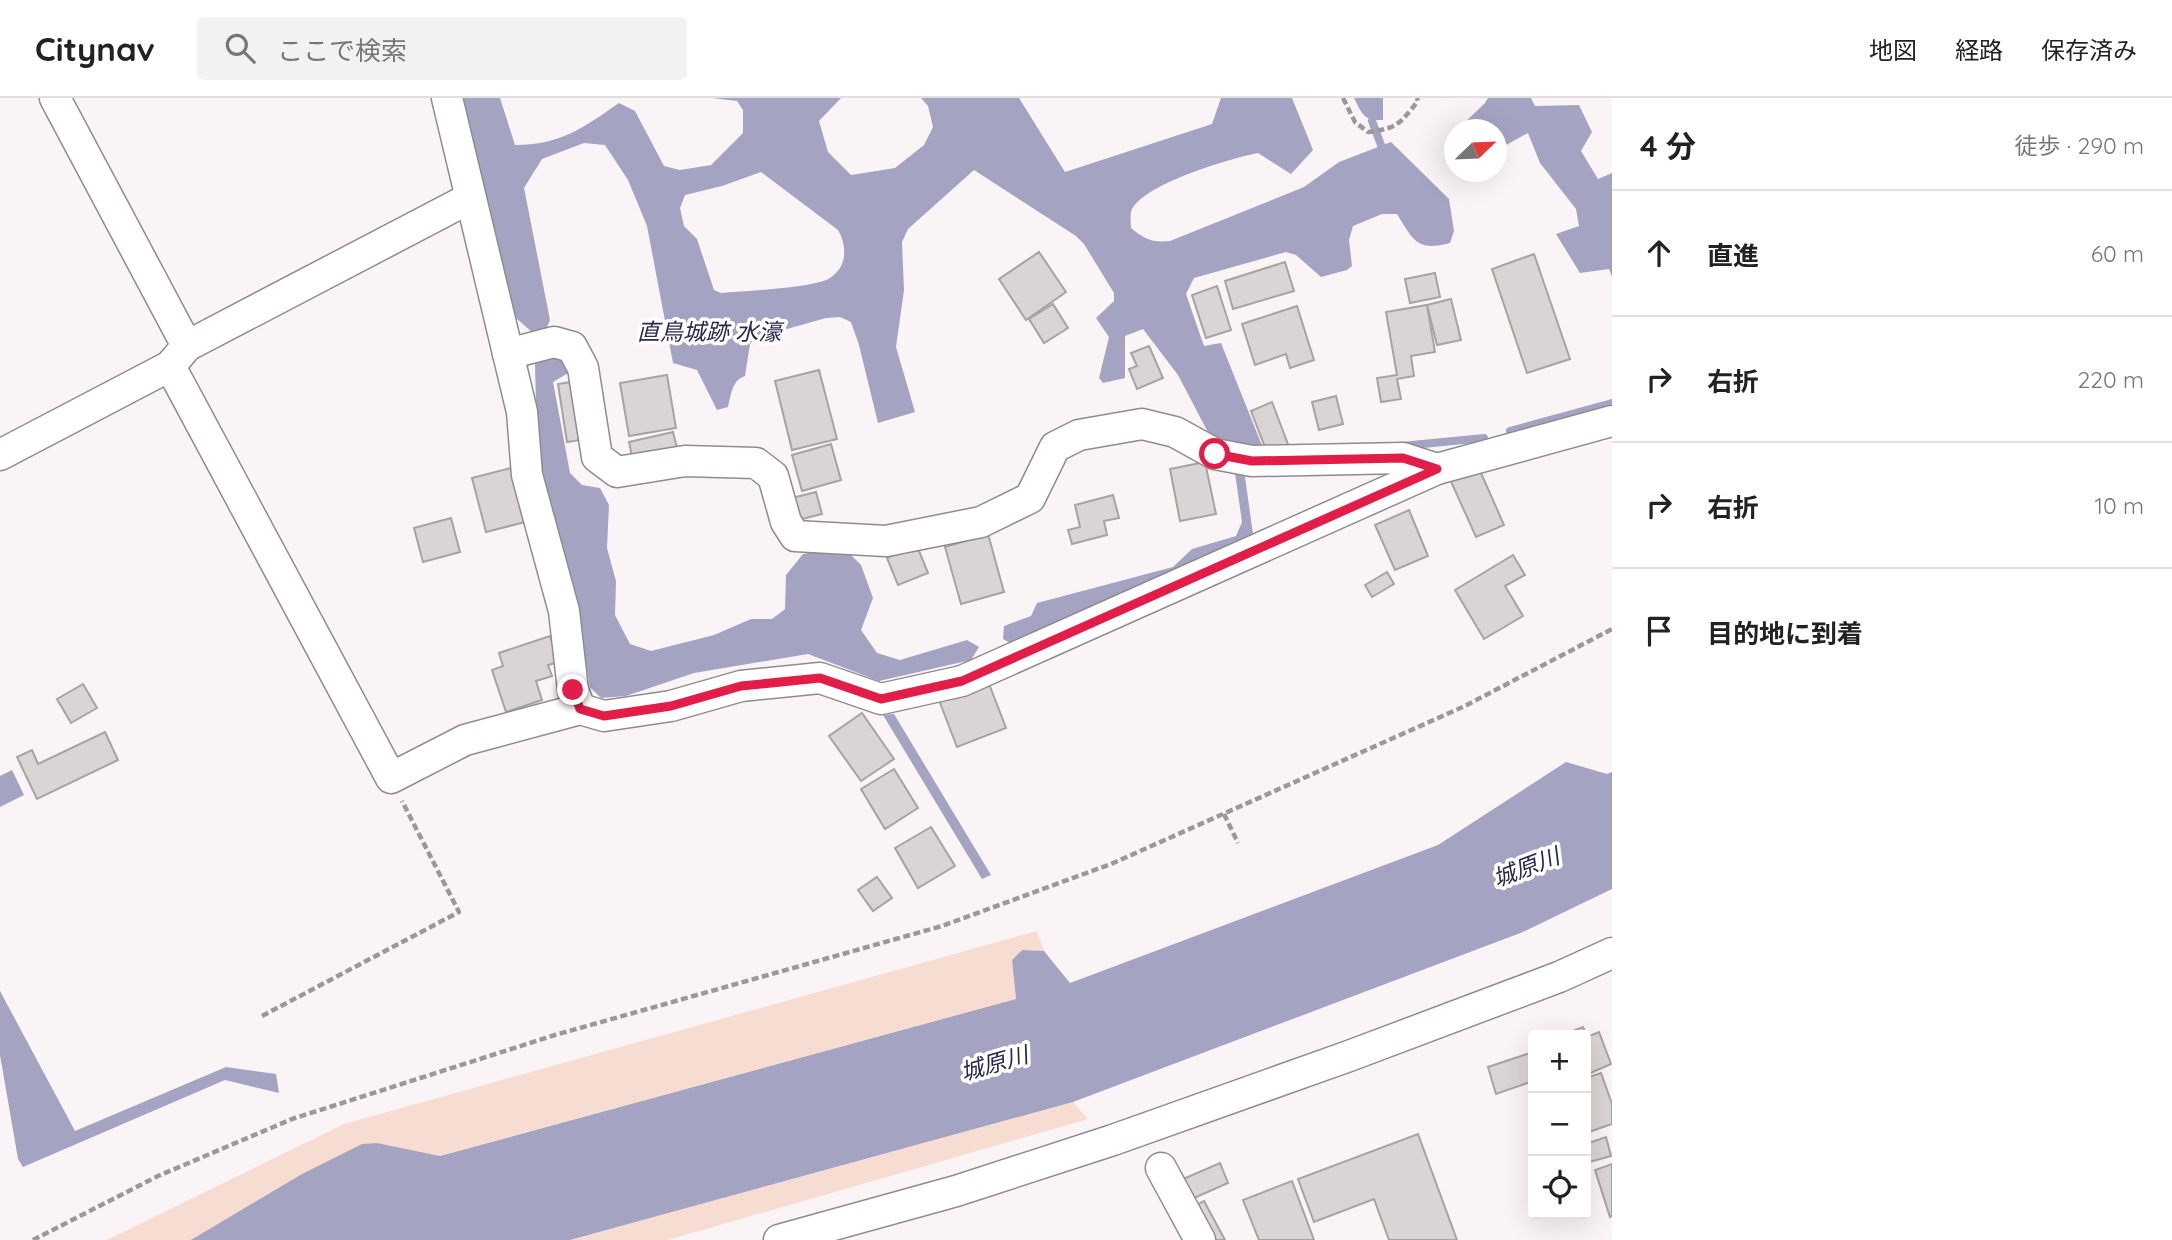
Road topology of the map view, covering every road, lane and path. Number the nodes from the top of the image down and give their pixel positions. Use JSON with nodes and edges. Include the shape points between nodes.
{"nodes":[{"id":1,"x":55,"y":98,"type":"edge"},
{"id":2,"x":447,"y":98,"type":"edge"},
{"id":3,"x":1343,"y":98,"type":"edge"},
{"id":4,"x":1417,"y":98,"type":"edge"},
{"id":5,"x":470,"y":198,"type":"junction"},
{"id":6,"x":530,"y":349,"type":"junction"},
{"id":7,"x":179,"y":356,"type":"junction"},
{"id":8,"x":1612,"y":421,"type":"edge"},
{"id":9,"x":0,"y":455,"type":"edge"},
{"id":10,"x":1437,"y":469,"type":"junction"},
{"id":11,"x":1612,"y":629,"type":"edge"},
{"id":12,"x":580,"y":709,"type":"junction"},
{"id":13,"x":391,"y":778,"type":"junction"},
{"id":14,"x":1224,"y":814,"type":"junction"},
{"id":15,"x":1238,"y":843,"type":"dead end"},
{"id":16,"x":1612,"y":953,"type":"edge"},
{"id":17,"x":262,"y":1016,"type":"dead end"},
{"id":18,"x":1161,"y":1168,"type":"dead end"},
{"id":19,"x":33,"y":1240,"type":"edge"},
{"id":20,"x":779,"y":1240,"type":"edge"},
{"id":21,"x":1200,"y":1240,"type":"edge"}],
"edges":[{"from":1,"to":7,"type":"street"},
{"from":2,"to":5,"type":"street"},
{"from":3,"to":4,"type":"path","via":[[1354,122],[1368,132],[1397,126]]},
{"from":5,"to":6,"type":"street"},
{"from":5,"to":7,"type":"street"},
{"from":6,"to":10,"type":"street","via":[[572,347],[583,368],[597,457],[617,472],[685,461],[757,463],[773,476],[786,522],[796,536],[886,541],[981,522],[1030,498],[1055,447],[1079,435],[1142,424],[1175,432],[1215,454],[1252,461],[1403,458]]},
{"from":6,"to":12,"type":"street","via":[[522,411],[527,475],[564,611],[573,690]]},
{"from":7,"to":9,"type":"street"},
{"from":7,"to":13,"type":"street"},
{"from":8,"to":10,"type":"street"},
{"from":10,"to":12,"type":"street","via":[[962,681],[881,699],[820,678],[741,686],[671,706],[604,716]]},
{"from":11,"to":14,"type":"path","via":[[1465,706]]},
{"from":12,"to":13,"type":"street","via":[[465,740]]},
{"from":13,"to":17,"type":"path","via":[[459,912]]},
{"from":14,"to":15,"type":"path"},
{"from":14,"to":19,"type":"path","via":[[1111,864],[942,926],[555,1035],[292,1119],[158,1176]]},
{"from":16,"to":20,"type":"street","via":[[1559,977],[1113,1140],[957,1191]]},
{"from":18,"to":21,"type":"street"}]}
